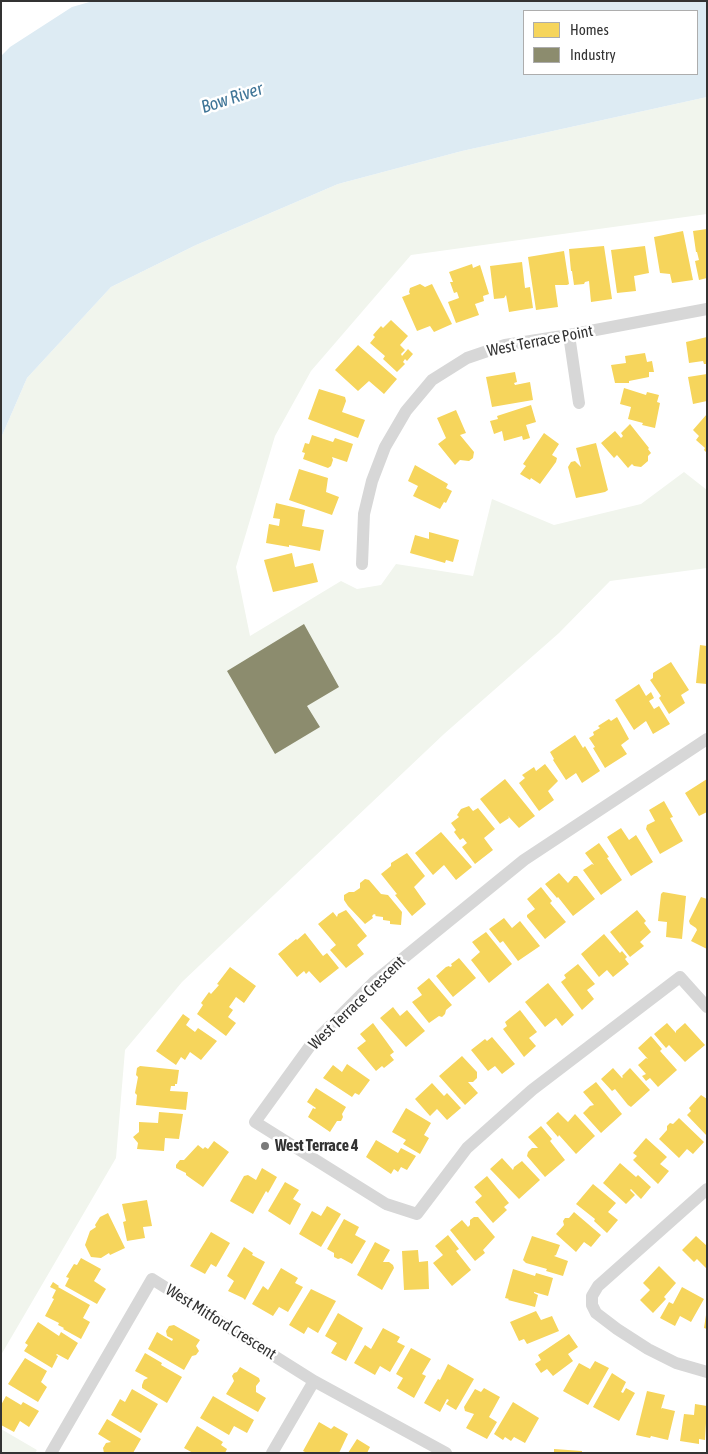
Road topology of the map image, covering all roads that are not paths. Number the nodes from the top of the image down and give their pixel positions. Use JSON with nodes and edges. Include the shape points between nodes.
{"nodes":[{"id":1,"x":707,"y":309,"type":"edge"},
{"id":2,"x":569,"y":335,"type":"junction"},
{"id":3,"x":579,"y":403,"type":"dead end"},
{"id":4,"x":362,"y":564,"type":"dead end"},
{"id":5,"x":707,"y":739,"type":"edge"},
{"id":6,"x":707,"y":1007,"type":"edge"},
{"id":7,"x":707,"y":1189,"type":"edge"},
{"id":8,"x":707,"y":1372,"type":"edge"},
{"id":9,"x":314,"y":1381,"type":"junction"},
{"id":10,"x":51,"y":1453,"type":"edge"},
{"id":11,"x":272,"y":1453,"type":"edge"},
{"id":12,"x":446,"y":1453,"type":"edge"}],
"edges":[{"from":1,"to":2,"type":"street","name":"West Terrace Point"},
{"from":2,"to":3,"type":"street"},
{"from":2,"to":4,"type":"street","name":"West Terrace Point","via":[[498,347],[466,358],[432,380],[406,411],[385,447],[372,481],[364,514]]},
{"from":5,"to":6,"type":"street","name":"West Terrace Crescent","via":[[524,860],[374,982],[310,1046],[255,1122],[386,1204],[417,1214],[467,1148],[532,1090],[680,977]]},
{"from":7,"to":8,"type":"street","via":[[598,1286],[592,1296],[596,1313],[617,1329],[676,1363]]},
{"from":9,"to":10,"type":"street","name":"West Mitford Crescent","via":[[152,1279]]},
{"from":9,"to":11,"type":"street"},
{"from":9,"to":12,"type":"street"}]}
